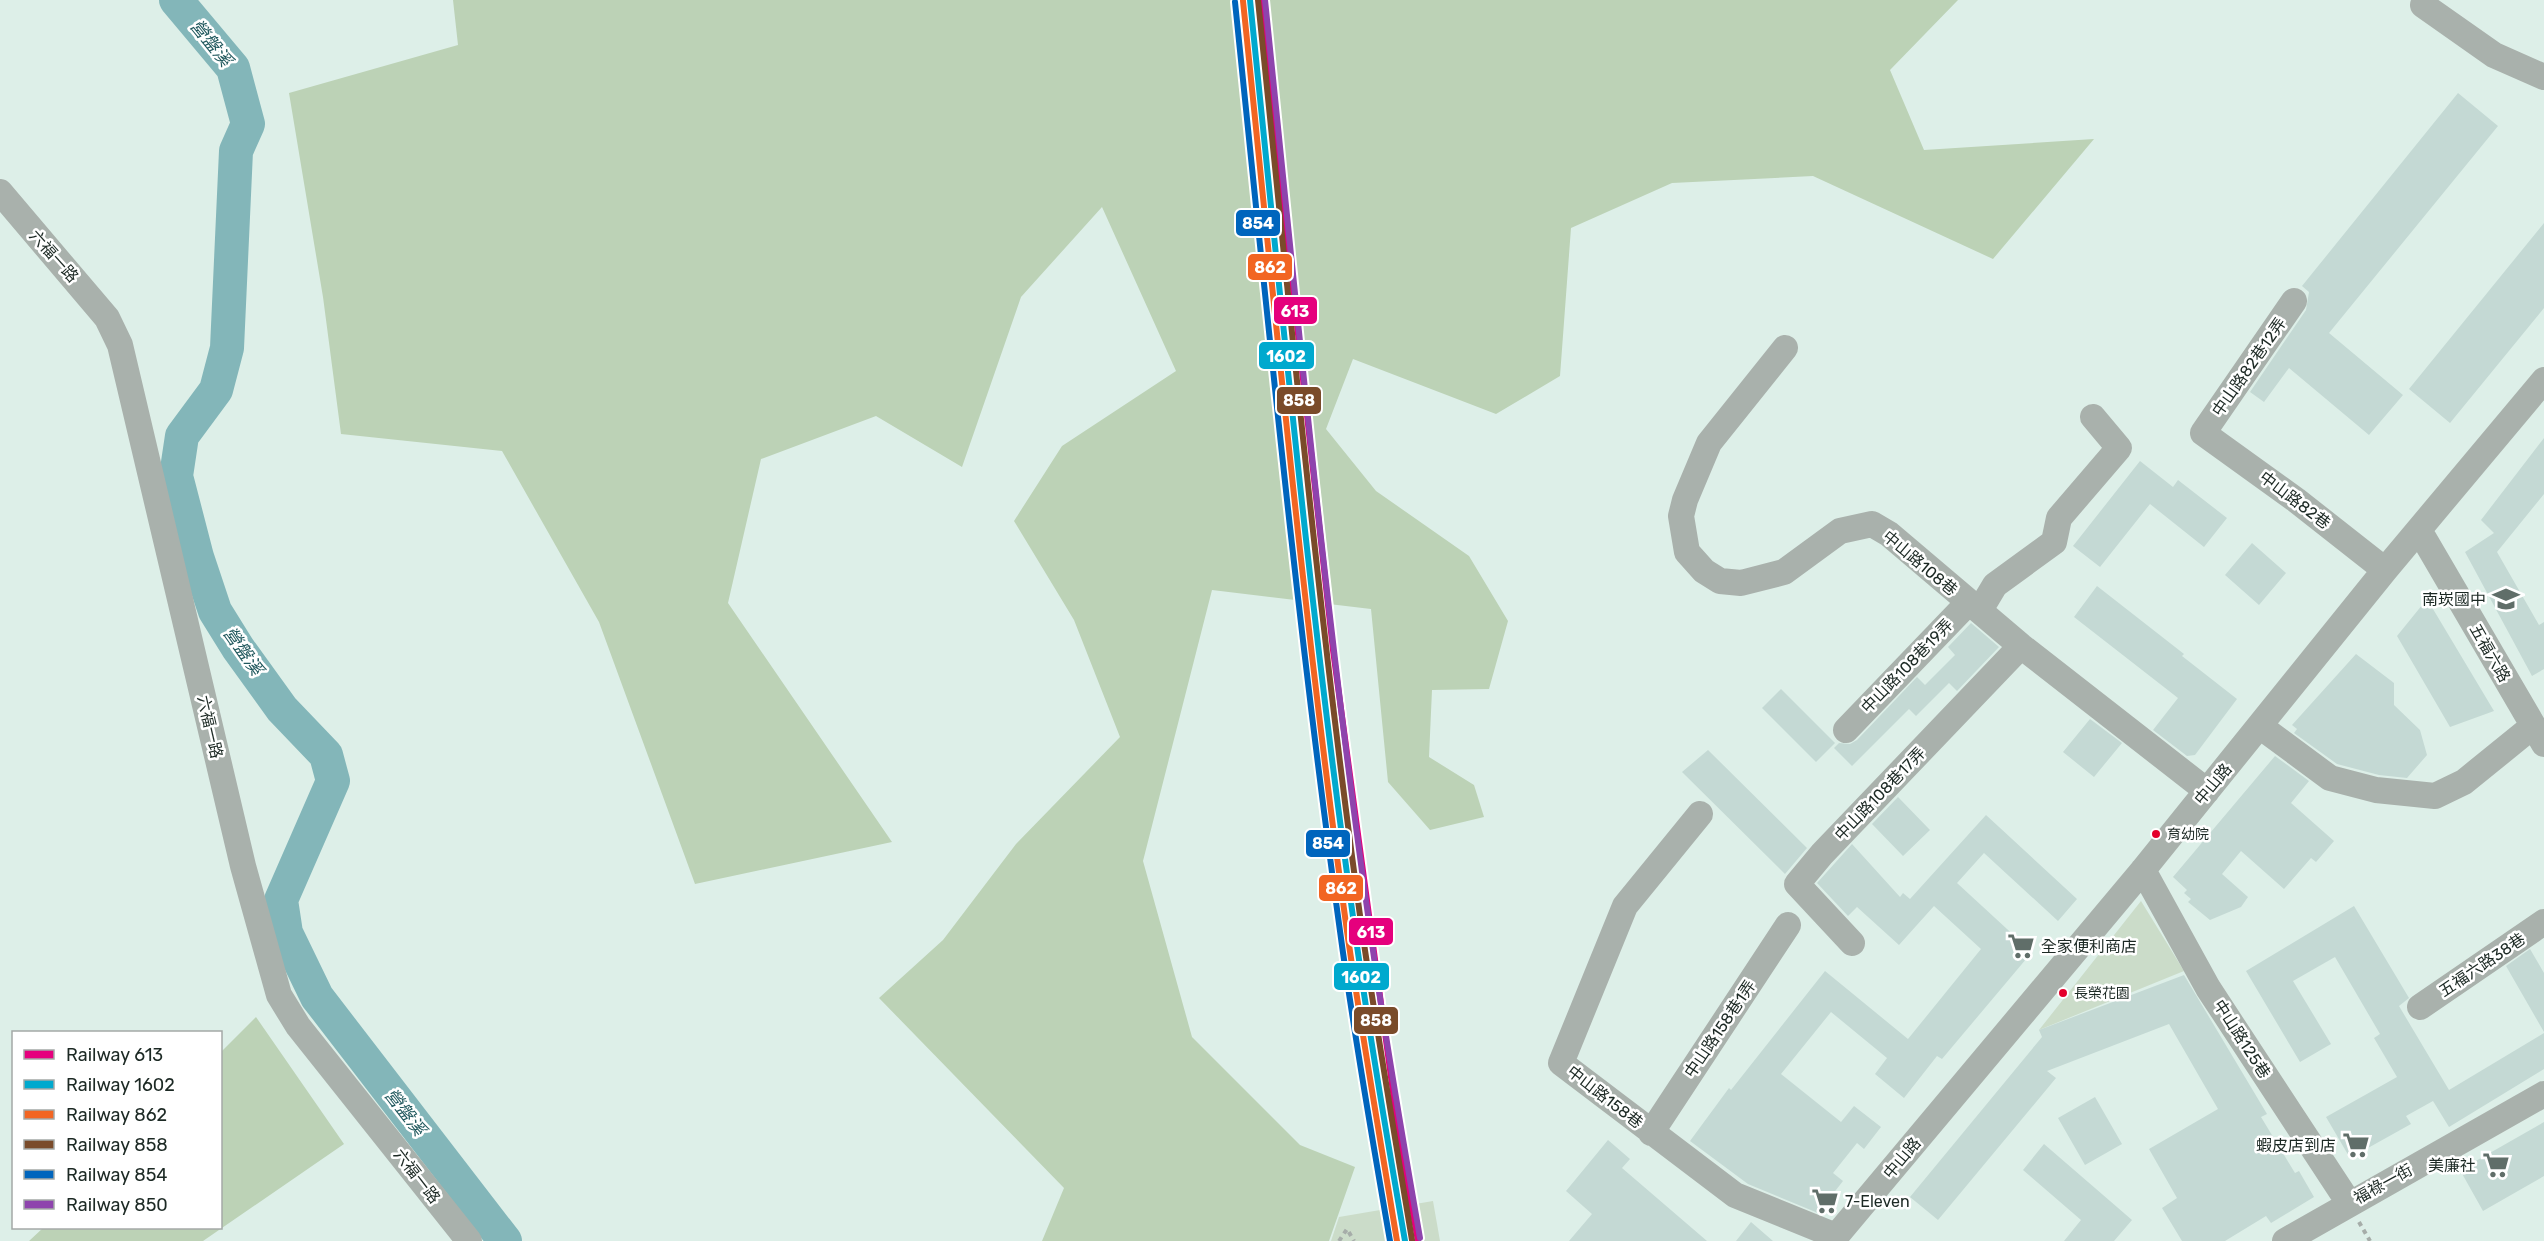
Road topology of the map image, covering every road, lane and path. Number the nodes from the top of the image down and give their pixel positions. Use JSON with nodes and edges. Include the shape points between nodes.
{"nodes":[{"id":1,"x":2423,"y":5,"type":"dead end"},
{"id":2,"x":2544,"y":77,"type":"edge"},
{"id":3,"x":0,"y":192,"type":"edge"},
{"id":4,"x":2294,"y":301,"type":"dead end"},
{"id":5,"x":1785,"y":348,"type":"dead end"},
{"id":6,"x":2544,"y":380,"type":"edge"},
{"id":7,"x":2093,"y":417,"type":"dead end"},
{"id":8,"x":2203,"y":433,"type":"joint"},
{"id":9,"x":2419,"y":530,"type":"junction"},
{"id":10,"x":2385,"y":570,"type":"junction"},
{"id":11,"x":1974,"y":606,"type":"junction"},
{"id":12,"x":2021,"y":646,"type":"junction"},
{"id":13,"x":2261,"y":727,"type":"junction"},
{"id":14,"x":1846,"y":730,"type":"dead end"},
{"id":15,"x":2538,"y":735,"type":"edge"},
{"id":16,"x":2207,"y":790,"type":"junction"},
{"id":17,"x":1701,"y":814,"type":"dead end"},
{"id":18,"x":2143,"y":870,"type":"junction"},
{"id":19,"x":2544,"y":922,"type":"edge"},
{"id":20,"x":1788,"y":925,"type":"dead end"},
{"id":21,"x":1852,"y":944,"type":"dead end"},
{"id":22,"x":2420,"y":1007,"type":"dead end"},
{"id":23,"x":2544,"y":1094,"type":"edge"},
{"id":24,"x":1651,"y":1133,"type":"junction"},
{"id":25,"x":2349,"y":1203,"type":"junction"},
{"id":26,"x":1834,"y":1239,"type":"edge"},
{"id":27,"x":469,"y":1241,"type":"edge"},
{"id":28,"x":1339,"y":1241,"type":"edge"},
{"id":29,"x":1354,"y":1241,"type":"edge"},
{"id":30,"x":2285,"y":1241,"type":"edge"}],
"edges":[{"from":1,"to":2,"type":"street","via":[[2494,55]]},
{"from":3,"to":27,"type":"street","name":"六福一路","via":[[108,318],[120,345],[238,845],[279,995],[298,1026]]},
{"from":4,"to":8,"type":"street","name":"中山路82巷12弄"},
{"from":5,"to":11,"type":"street","name":"中山路108巷","via":[[1709,442],[1681,516],[1687,552],[1704,571],[1720,580],[1741,583],[1784,572],[1840,531],[1872,524]]},
{"from":6,"to":9,"type":"street","name":"中山路"},
{"from":7,"to":11,"type":"street","name":"中山路108巷19弄","via":[[2119,448],[2059,518],[2054,542],[1995,585]]},
{"from":8,"to":10,"type":"street","name":"中山路82巷"},
{"from":9,"to":10,"type":"street","name":"中山路"},
{"from":9,"to":15,"type":"street","name":"五福六路"},
{"from":10,"to":13,"type":"street","name":"中山路"},
{"from":11,"to":12,"type":"street","name":"中山路108巷"},
{"from":11,"to":14,"type":"street","name":"中山路108巷19弄"},
{"from":12,"to":16,"type":"street","name":"中山路108巷"},
{"from":12,"to":21,"type":"street","name":"中山路108巷17弄","via":[[1797,884]]},
{"from":13,"to":15,"type":"street","via":[[2330,778],[2376,790],[2435,796]]},
{"from":13,"to":16,"type":"street","name":"中山路"},
{"from":16,"to":18,"type":"street","name":"中山路"},
{"from":17,"to":24,"type":"street","name":"中山路158巷","via":[[1625,906],[1561,1064]]},
{"from":18,"to":25,"type":"street","name":"中山路125巷","via":[[2208,988]]},
{"from":18,"to":26,"type":"street","name":"中山路"},
{"from":19,"to":22,"type":"street","name":"五福六路38巷"},
{"from":20,"to":24,"type":"street","name":"中山路158巷1弄"},
{"from":23,"to":25,"type":"street","name":"福祿一街"},
{"from":24,"to":26,"type":"street","name":"中山路158巷","via":[[1735,1195]]},
{"from":25,"to":30,"type":"street","name":"福祿一街"},
{"from":28,"to":29,"type":"path","via":[[1347,1229]]}]}
